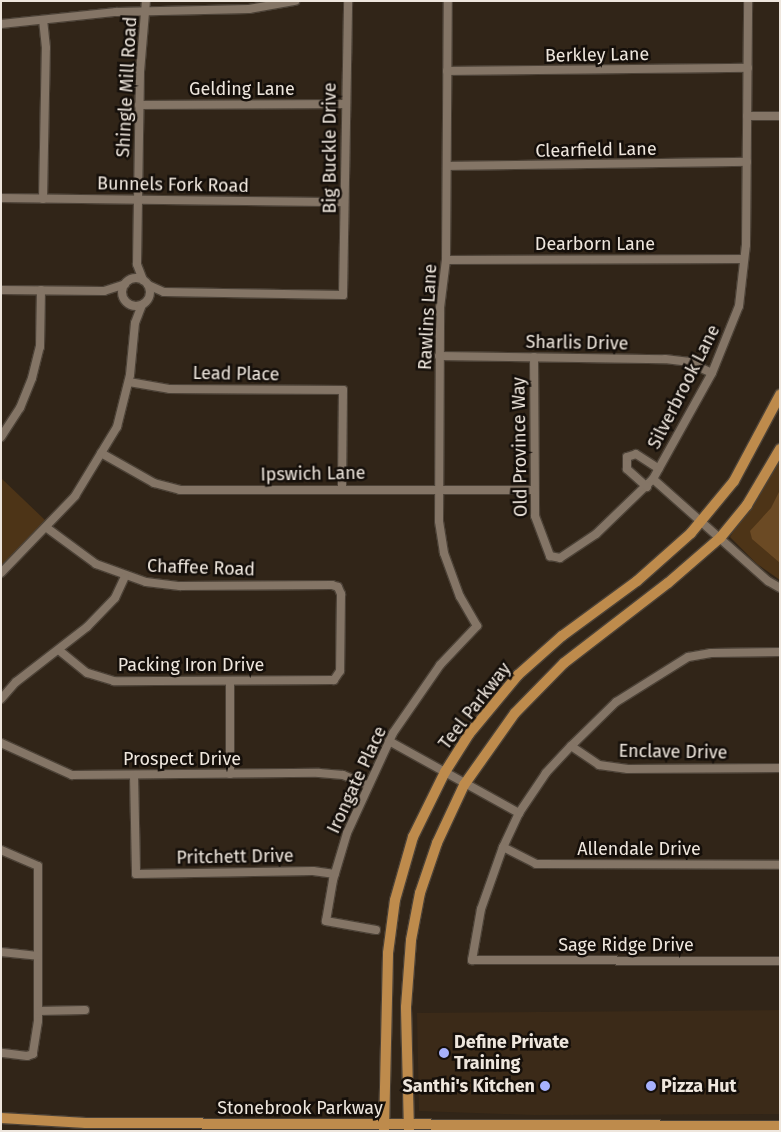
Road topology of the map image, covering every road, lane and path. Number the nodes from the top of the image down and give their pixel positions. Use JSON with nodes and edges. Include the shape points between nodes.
{"nodes":[{"id":1,"x":146,"y":1,"type":"edge"},
{"id":2,"x":295,"y":1,"type":"edge"},
{"id":3,"x":348,"y":1,"type":"edge"},
{"id":4,"x":448,"y":1,"type":"edge"},
{"id":5,"x":748,"y":1,"type":"edge"},
{"id":6,"x":146,"y":11,"type":"junction"},
{"id":7,"x":43,"y":20,"type":"junction"},
{"id":8,"x":1,"y":24,"type":"edge"},
{"id":9,"x":748,"y":68,"type":"junction"},
{"id":10,"x":447,"y":71,"type":"junction"},
{"id":11,"x":345,"y":104,"type":"junction"},
{"id":12,"x":139,"y":105,"type":"junction"},
{"id":13,"x":747,"y":116,"type":"junction"},
{"id":14,"x":780,"y":116,"type":"edge"},
{"id":15,"x":747,"y":162,"type":"junction"},
{"id":16,"x":447,"y":166,"type":"junction"},
{"id":17,"x":1,"y":198,"type":"edge"},
{"id":18,"x":43,"y":199,"type":"junction"},
{"id":19,"x":138,"y":200,"type":"junction"},
{"id":20,"x":344,"y":202,"type":"junction"},
{"id":21,"x":744,"y":259,"type":"junction"},
{"id":22,"x":446,"y":260,"type":"junction"},
{"id":23,"x":137,"y":264,"type":"junction"},
{"id":24,"x":128,"y":282,"type":"junction"},
{"id":25,"x":145,"y":282,"type":"junction"},
{"id":26,"x":1,"y":290,"type":"edge"},
{"id":27,"x":42,"y":290,"type":"junction"},
{"id":28,"x":104,"y":291,"type":"junction"},
{"id":29,"x":164,"y":292,"type":"junction"},
{"id":30,"x":126,"y":302,"type":"junction"},
{"id":31,"x":144,"y":303,"type":"junction"},
{"id":32,"x":135,"y":323,"type":"junction"},
{"id":33,"x":439,"y":356,"type":"junction"},
{"id":34,"x":534,"y":357,"type":"junction"},
{"id":35,"x":712,"y":372,"type":"junction"},
{"id":36,"x":129,"y":382,"type":"junction"},
{"id":37,"x":780,"y":395,"type":"edge"},
{"id":38,"x":1,"y":438,"type":"edge"},
{"id":39,"x":780,"y":450,"type":"edge"},
{"id":40,"x":101,"y":453,"type":"junction"},
{"id":41,"x":659,"y":469,"type":"junction"},
{"id":42,"x":653,"y":479,"type":"junction"},
{"id":43,"x":647,"y":486,"type":"junction"},
{"id":44,"x":439,"y":488,"type":"junction"},
{"id":45,"x":342,"y":489,"type":"junction"},
{"id":46,"x":533,"y":490,"type":"junction"},
{"id":47,"x":702,"y":520,"type":"junction"},
{"id":48,"x":47,"y":528,"type":"junction"},
{"id":49,"x":720,"y":538,"type":"junction"},
{"id":50,"x":556,"y":559,"type":"joint"},
{"id":51,"x":1,"y":573,"type":"edge"},
{"id":52,"x":125,"y":577,"type":"junction"},
{"id":53,"x":780,"y":588,"type":"edge"},
{"id":54,"x":478,"y":626,"type":"joint"},
{"id":55,"x":60,"y":651,"type":"junction"},
{"id":56,"x":780,"y":652,"type":"edge"},
{"id":57,"x":331,"y":680,"type":"joint"},
{"id":58,"x":230,"y":681,"type":"junction"},
{"id":59,"x":1,"y":699,"type":"edge"},
{"id":60,"x":389,"y":741,"type":"junction"},
{"id":61,"x":1,"y":744,"type":"edge"},
{"id":62,"x":571,"y":746,"type":"junction"},
{"id":63,"x":780,"y":768,"type":"edge"},
{"id":64,"x":445,"y":772,"type":"junction"},
{"id":65,"x":134,"y":774,"type":"junction"},
{"id":66,"x":230,"y":774,"type":"junction"},
{"id":67,"x":368,"y":785,"type":"junction"},
{"id":68,"x":464,"y":785,"type":"junction"},
{"id":69,"x":519,"y":813,"type":"junction"},
{"id":70,"x":503,"y":847,"type":"junction"},
{"id":71,"x":1,"y":850,"type":"edge"},
{"id":72,"x":780,"y":865,"type":"edge"},
{"id":73,"x":334,"y":874,"type":"junction"},
{"id":74,"x":376,"y":930,"type":"dead end"},
{"id":75,"x":1,"y":952,"type":"edge"},
{"id":76,"x":38,"y":956,"type":"junction"},
{"id":77,"x":780,"y":961,"type":"edge"},
{"id":78,"x":85,"y":1010,"type":"dead end"},
{"id":79,"x":38,"y":1012,"type":"junction"},
{"id":80,"x":1,"y":1053,"type":"edge"},
{"id":81,"x":1,"y":1118,"type":"edge"},
{"id":82,"x":780,"y":1126,"type":"edge"},
{"id":83,"x":86,"y":1127,"type":"edge"},
{"id":84,"x":213,"y":1127,"type":"edge"},
{"id":85,"x":384,"y":1128,"type":"edge"},
{"id":86,"x":409,"y":1128,"type":"edge"},
{"id":87,"x":576,"y":1128,"type":"edge"},
{"id":88,"x":720,"y":1128,"type":"edge"}],
"edges":[{"from":1,"to":6,"type":"street","name":"Shingle Mill Road"},
{"from":2,"to":6,"type":"street","via":[[237,9]]},
{"from":3,"to":11,"type":"street","name":"Big Buckle Drive"},
{"from":4,"to":10,"type":"street","name":"Rawlins Lane"},
{"from":5,"to":9,"type":"street","name":"Silverbrook Lane"},
{"from":6,"to":7,"type":"street"},
{"from":6,"to":12,"type":"street","name":"Shingle Mill Road"},
{"from":7,"to":8,"type":"street"},
{"from":7,"to":18,"type":"street","via":[[46,48]]},
{"from":9,"to":10,"type":"street","name":"Berkley Lane"},
{"from":9,"to":13,"type":"street","name":"Silverbrook Lane"},
{"from":10,"to":16,"type":"street","name":"Rawlins Lane"},
{"from":11,"to":12,"type":"street","name":"Gelding Lane"},
{"from":11,"to":20,"type":"street","name":"Big Buckle Drive"},
{"from":12,"to":19,"type":"street","name":"Shingle Mill Road"},
{"from":13,"to":14,"type":"street"},
{"from":13,"to":15,"type":"street","name":"Silverbrook Lane"},
{"from":15,"to":16,"type":"street","name":"Clearfield Lane"},
{"from":15,"to":21,"type":"street","name":"Silverbrook Lane"},
{"from":16,"to":22,"type":"street","name":"Rawlins Lane"},
{"from":17,"to":18,"type":"street","name":"Bunnels Fork Road"},
{"from":18,"to":19,"type":"street","name":"Bunnels Fork Road"},
{"from":19,"to":20,"type":"street","name":"Bunnels Fork Road"},
{"from":19,"to":23,"type":"street","name":"Shingle Mill Road"},
{"from":20,"to":29,"type":"street","name":"Big Buckle Drive","via":[[344,295]]},
{"from":21,"to":22,"type":"street","name":"Dearborn Lane"},
{"from":21,"to":35,"type":"street","name":"Silverbrook Lane","via":[[739,306]]},
{"from":22,"to":33,"type":"street","name":"Rawlins Lane"},
{"from":23,"to":24,"type":"street","name":"Shingle Mill Road"},
{"from":23,"to":25,"type":"street","name":"Shingle Mill Road"},
{"from":24,"to":25,"type":"street"},
{"from":24,"to":28,"type":"street"},
{"from":24,"to":30,"type":"street","via":[[122,292]]},
{"from":25,"to":29,"type":"street"},
{"from":25,"to":31,"type":"street","via":[[150,294]]},
{"from":26,"to":27,"type":"street"},
{"from":27,"to":28,"type":"street"},
{"from":27,"to":38,"type":"street","via":[[40,347],[32,378],[20,408]]},
{"from":28,"to":30,"type":"street"},
{"from":29,"to":31,"type":"street"},
{"from":30,"to":31,"type":"street"},
{"from":30,"to":32,"type":"street"},
{"from":31,"to":32,"type":"street"},
{"from":32,"to":36,"type":"street"},
{"from":33,"to":34,"type":"street","name":"Sharlis Drive"},
{"from":33,"to":44,"type":"street","name":"Rawlins Lane"},
{"from":34,"to":35,"type":"street","name":"Sharlis Drive","via":[[665,359],[688,362]]},
{"from":34,"to":46,"type":"street","name":"Old Province Way"},
{"from":35,"to":41,"type":"street","name":"Silverbrook Lane"},
{"from":36,"to":40,"type":"street","via":[[117,428]]},
{"from":36,"to":45,"type":"street","name":"Lead Place","via":[[165,388],[343,390]]},
{"from":37,"to":47,"type":"main road","name":"Teel Parkway","via":[[734,481]]},
{"from":39,"to":49,"type":"main road","name":"Teel Parkway","via":[[747,505]]},
{"from":40,"to":45,"type":"street","name":"Ipswich Lane","via":[[150,482],[172,489]]},
{"from":40,"to":48,"type":"street","via":[[75,496]]},
{"from":41,"to":42,"type":"street","name":"Silverbrook Lane"},
{"from":41,"to":43,"type":"street","via":[[636,454],[628,458],[627,469]]},
{"from":42,"to":43,"type":"street","name":"Silverbrook Lane"},
{"from":42,"to":47,"type":"street"},
{"from":43,"to":50,"type":"street","name":"Silverbrook Lane","via":[[596,534]]},
{"from":44,"to":45,"type":"street","name":"Ipswich Lane"},
{"from":44,"to":46,"type":"street","name":"Ipswich Lane"},
{"from":44,"to":54,"type":"street","name":"Rawlins Lane","via":[[444,553],[460,597]]},
{"from":46,"to":50,"type":"street","name":"Old Province Way","via":[[537,526],[550,556]]},
{"from":47,"to":49,"type":"street"},
{"from":47,"to":64,"type":"main road","name":"Teel Parkway","via":[[637,581],[562,636],[518,675],[470,734]]},
{"from":48,"to":51,"type":"street"},
{"from":48,"to":52,"type":"street","name":"Chaffee Road","via":[[85,557]]},
{"from":49,"to":53,"type":"street"},
{"from":49,"to":68,"type":"main road","name":"Teel Parkway","via":[[668,584],[564,662],[515,713]]},
{"from":52,"to":55,"type":"street","via":[[109,604]]},
{"from":52,"to":57,"type":"street","name":"Chaffee Road","via":[[168,585],[332,585],[339,588],[340,671],[338,677]]},
{"from":54,"to":60,"type":"street","name":"Irongate Place","via":[[440,665]]},
{"from":55,"to":58,"type":"street","name":"Packing Iron Drive","via":[[87,673],[114,681]]},
{"from":55,"to":59,"type":"street","via":[[16,682]]},
{"from":56,"to":62,"type":"street","via":[[710,653],[688,657],[616,702]]},
{"from":57,"to":58,"type":"street","name":"Packing Iron Drive"},
{"from":58,"to":66,"type":"street"},
{"from":60,"to":64,"type":"street"},
{"from":60,"to":67,"type":"street","name":"Irongate Place"},
{"from":61,"to":65,"type":"street","name":"Prospect Drive","via":[[72,775]]},
{"from":62,"to":63,"type":"street","name":"Enclave Drive","via":[[599,765],[628,769]]},
{"from":62,"to":69,"type":"street","via":[[546,773]]},
{"from":64,"to":68,"type":"street"},
{"from":64,"to":85,"type":"main road","name":"Teel Parkway","via":[[413,837],[394,907],[388,953]]},
{"from":65,"to":66,"type":"street","name":"Prospect Drive"},
{"from":65,"to":73,"type":"street","name":"Pritchett Drive","via":[[136,874],[312,871]]},
{"from":66,"to":67,"type":"street","name":"Prospect Drive","via":[[343,775]]},
{"from":67,"to":73,"type":"street","name":"Irongate Place"},
{"from":68,"to":69,"type":"street"},
{"from":68,"to":86,"type":"main road","name":"Teel Parkway","via":[[420,892],[411,940],[406,1007]]},
{"from":69,"to":70,"type":"street"},
{"from":70,"to":72,"type":"street","name":"Allendale Drive","via":[[536,864]]},
{"from":70,"to":77,"type":"street","name":"Sage Ridge Drive","via":[[481,909],[472,960]]},
{"from":71,"to":76,"type":"street","via":[[38,866]]},
{"from":73,"to":74,"type":"street","name":"Irongate Place","via":[[326,921]]},
{"from":75,"to":76,"type":"street"},
{"from":76,"to":79,"type":"street"},
{"from":78,"to":79,"type":"street"},
{"from":79,"to":80,"type":"street","via":[[32,1054]]},
{"from":81,"to":83,"type":"main road","name":"Stonebrook Parkway"},
{"from":82,"to":88,"type":"main road","name":"Stonebrook Parkway"},
{"from":83,"to":84,"type":"main road","name":"Stonebrook Parkway"},
{"from":84,"to":85,"type":"main road","name":"Stonebrook Parkway"},
{"from":85,"to":86,"type":"main road","name":"Stonebrook Parkway"},
{"from":86,"to":87,"type":"main road","name":"Stonebrook Parkway"},
{"from":87,"to":88,"type":"main road","name":"Stonebrook Parkway"}]}
